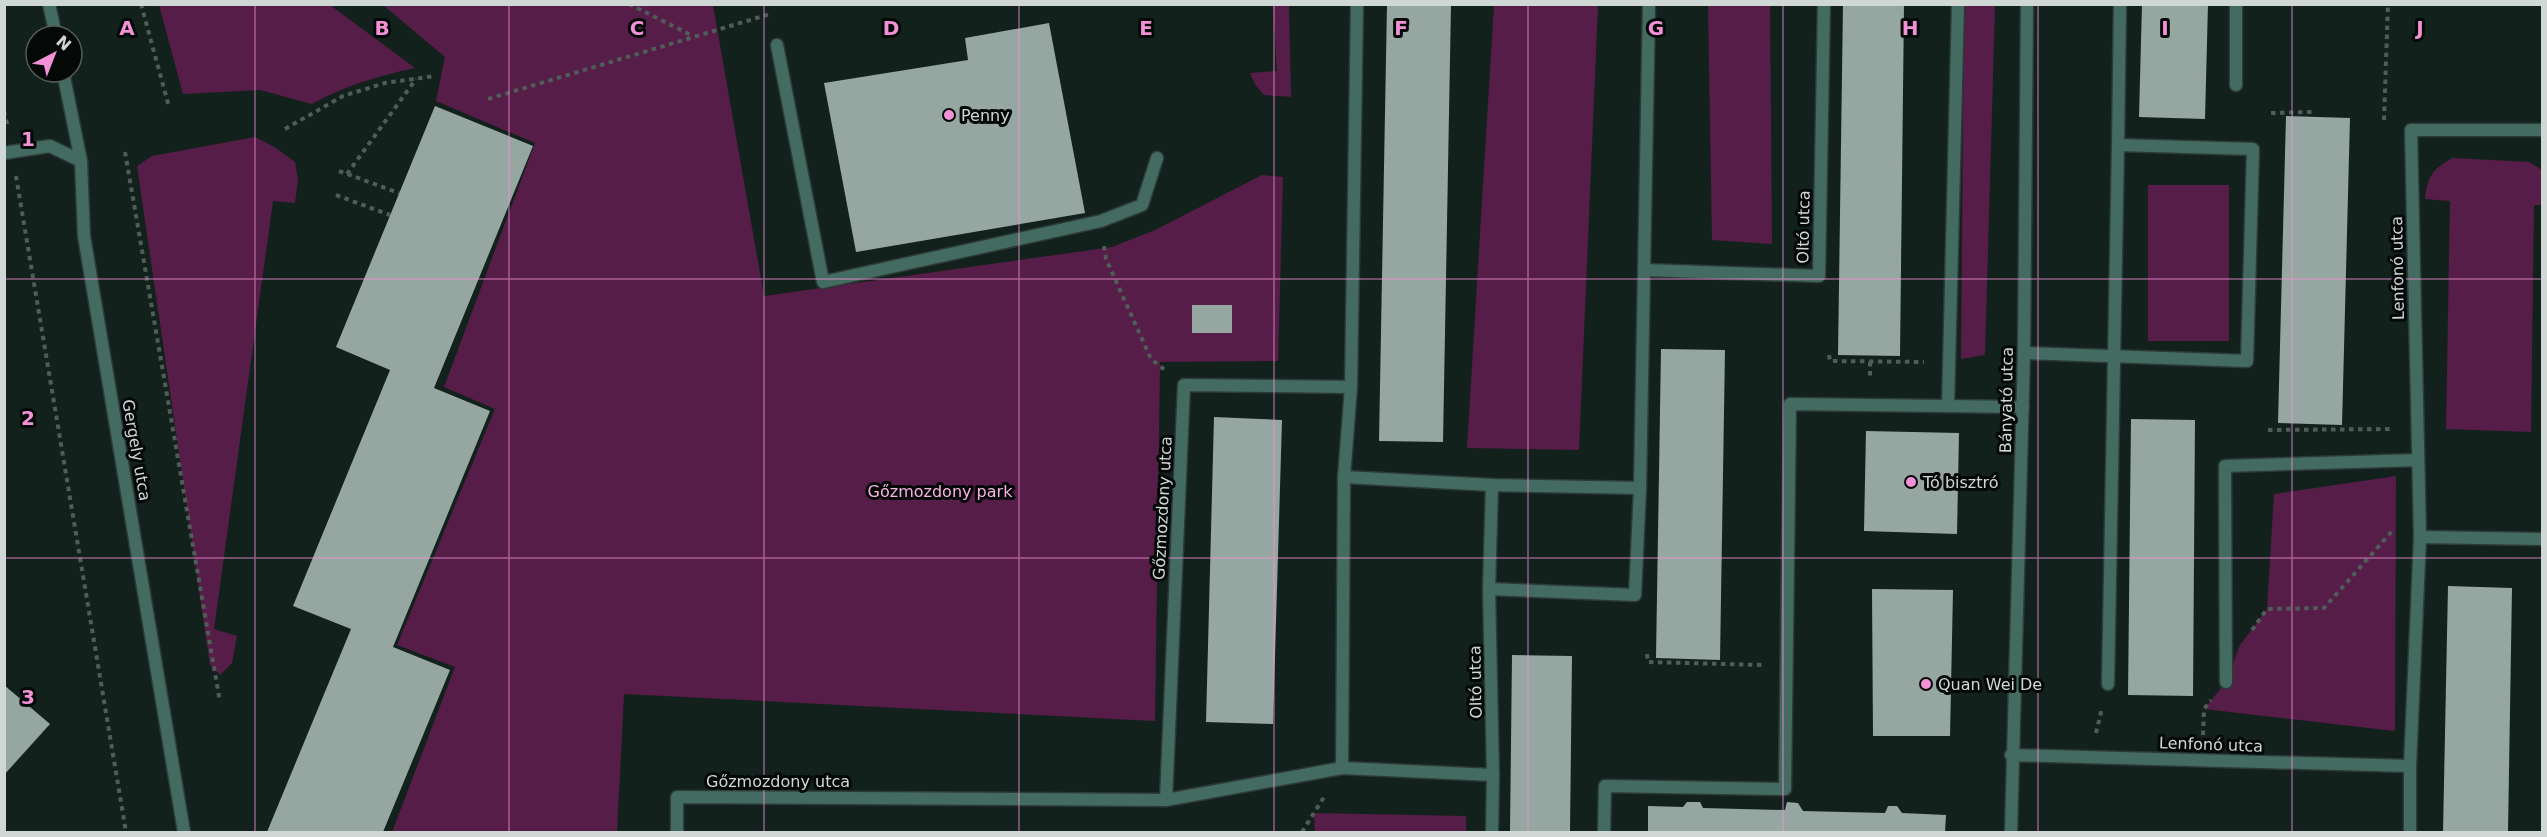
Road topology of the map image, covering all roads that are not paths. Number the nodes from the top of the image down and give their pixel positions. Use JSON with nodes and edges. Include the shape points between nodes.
{"nodes":[{"id":1,"x":49,"y":4,"type":"edge"},
{"id":2,"x":1357,"y":4,"type":"edge"},
{"id":3,"x":1649,"y":4,"type":"edge"},
{"id":4,"x":1824,"y":4,"type":"edge"},
{"id":5,"x":1958,"y":4,"type":"edge"},
{"id":6,"x":2027,"y":4,"type":"edge"},
{"id":7,"x":2120,"y":4,"type":"edge"},
{"id":8,"x":2236,"y":4,"type":"edge"},
{"id":9,"x":53,"y":24,"type":"edge"},
{"id":10,"x":777,"y":45,"type":"dead end"},
{"id":11,"x":65,"y":84,"type":"edge"},
{"id":12,"x":2236,"y":85,"type":"dead end"},
{"id":13,"x":2542,"y":130,"type":"edge"},
{"id":14,"x":2118,"y":145,"type":"junction"},
{"id":15,"x":8,"y":153,"type":"edge"},
{"id":16,"x":1157,"y":158,"type":"dead end"},
{"id":17,"x":81,"y":161,"type":"junction"},
{"id":18,"x":1645,"y":270,"type":"junction"},
{"id":19,"x":2024,"y":353,"type":"junction"},
{"id":20,"x":2112,"y":355,"type":"junction"},
{"id":21,"x":1351,"y":387,"type":"junction"},
{"id":22,"x":1948,"y":406,"type":"junction"},
{"id":23,"x":2023,"y":407,"type":"junction"},
{"id":24,"x":2418,"y":460,"type":"junction"},
{"id":25,"x":1344,"y":477,"type":"junction"},
{"id":26,"x":1492,"y":485,"type":"junction"},
{"id":27,"x":1640,"y":488,"type":"junction"},
{"id":28,"x":2420,"y":537,"type":"junction"},
{"id":29,"x":2542,"y":539,"type":"edge"},
{"id":30,"x":1489,"y":589,"type":"junction"},
{"id":31,"x":2226,"y":682,"type":"road end"},
{"id":32,"x":2108,"y":684,"type":"road end"},
{"id":33,"x":2011,"y":754,"type":"junction"},
{"id":34,"x":2410,"y":766,"type":"junction"},
{"id":35,"x":1342,"y":768,"type":"junction"},
{"id":36,"x":1493,"y":775,"type":"junction"},
{"id":37,"x":1166,"y":800,"type":"junction"},
{"id":38,"x":184,"y":832,"type":"edge"},
{"id":39,"x":677,"y":832,"type":"edge"},
{"id":40,"x":1492,"y":832,"type":"edge"},
{"id":41,"x":1604,"y":832,"type":"edge"},
{"id":42,"x":2011,"y":832,"type":"edge"},
{"id":43,"x":2410,"y":832,"type":"edge"}],
"edges":[{"from":1,"to":9,"type":"street"},
{"from":2,"to":21,"type":"street"},
{"from":3,"to":18,"type":"street"},
{"from":4,"to":18,"type":"street","name":"Oltó utca","via":[[1819,276]]},
{"from":5,"to":22,"type":"street"},
{"from":6,"to":19,"type":"street","name":"Bányató utca"},
{"from":7,"to":14,"type":"street"},
{"from":8,"to":12,"type":"street"},
{"from":10,"to":16,"type":"street","via":[[823,282],[1101,221],[1142,206]]},
{"from":11,"to":17,"type":"street","name":"Gergely utca"},
{"from":13,"to":24,"type":"street","name":"Lenfonó utca","via":[[2411,130]]},
{"from":14,"to":20,"type":"street"},
{"from":14,"to":20,"type":"street","via":[[2253,149],[2253,173],[2247,360]]},
{"from":15,"to":17,"type":"street","via":[[50,147]]},
{"from":17,"to":38,"type":"street","name":"Gergely utca","via":[[84,236]]},
{"from":18,"to":27,"type":"street"},
{"from":19,"to":20,"type":"street"},
{"from":19,"to":23,"type":"street","name":"Bányató utca"},
{"from":20,"to":32,"type":"street"},
{"from":21,"to":25,"type":"street"},
{"from":21,"to":37,"type":"street","name":"Gőzmozdony utca","via":[[1184,385]]},
{"from":22,"to":23,"type":"street"},
{"from":22,"to":41,"type":"street","via":[[1790,404],[1785,789],[1605,786]]},
{"from":23,"to":33,"type":"street","name":"Bányató utca"},
{"from":24,"to":28,"type":"street","name":"Lenfonó utca"},
{"from":24,"to":31,"type":"street","via":[[2225,466]]},
{"from":25,"to":26,"type":"street"},
{"from":25,"to":35,"type":"street"},
{"from":26,"to":27,"type":"street"},
{"from":26,"to":30,"type":"street","name":"Oltó utca"},
{"from":27,"to":30,"type":"street","via":[[1635,595]]},
{"from":28,"to":29,"type":"street"},
{"from":28,"to":34,"type":"street","name":"Lenfonó utca"},
{"from":30,"to":36,"type":"street","name":"Oltó utca"},
{"from":33,"to":34,"type":"street","name":"Lenfonó utca"},
{"from":33,"to":42,"type":"street","name":"Bányató utca"},
{"from":34,"to":43,"type":"street","name":"Lenfonó utca"},
{"from":35,"to":36,"type":"street"},
{"from":35,"to":37,"type":"street","name":"Gőzmozdony utca"},
{"from":36,"to":40,"type":"street","name":"Oltó utca"},
{"from":37,"to":39,"type":"street","name":"Gőzmozdony utca","via":[[677,797]]}]}
